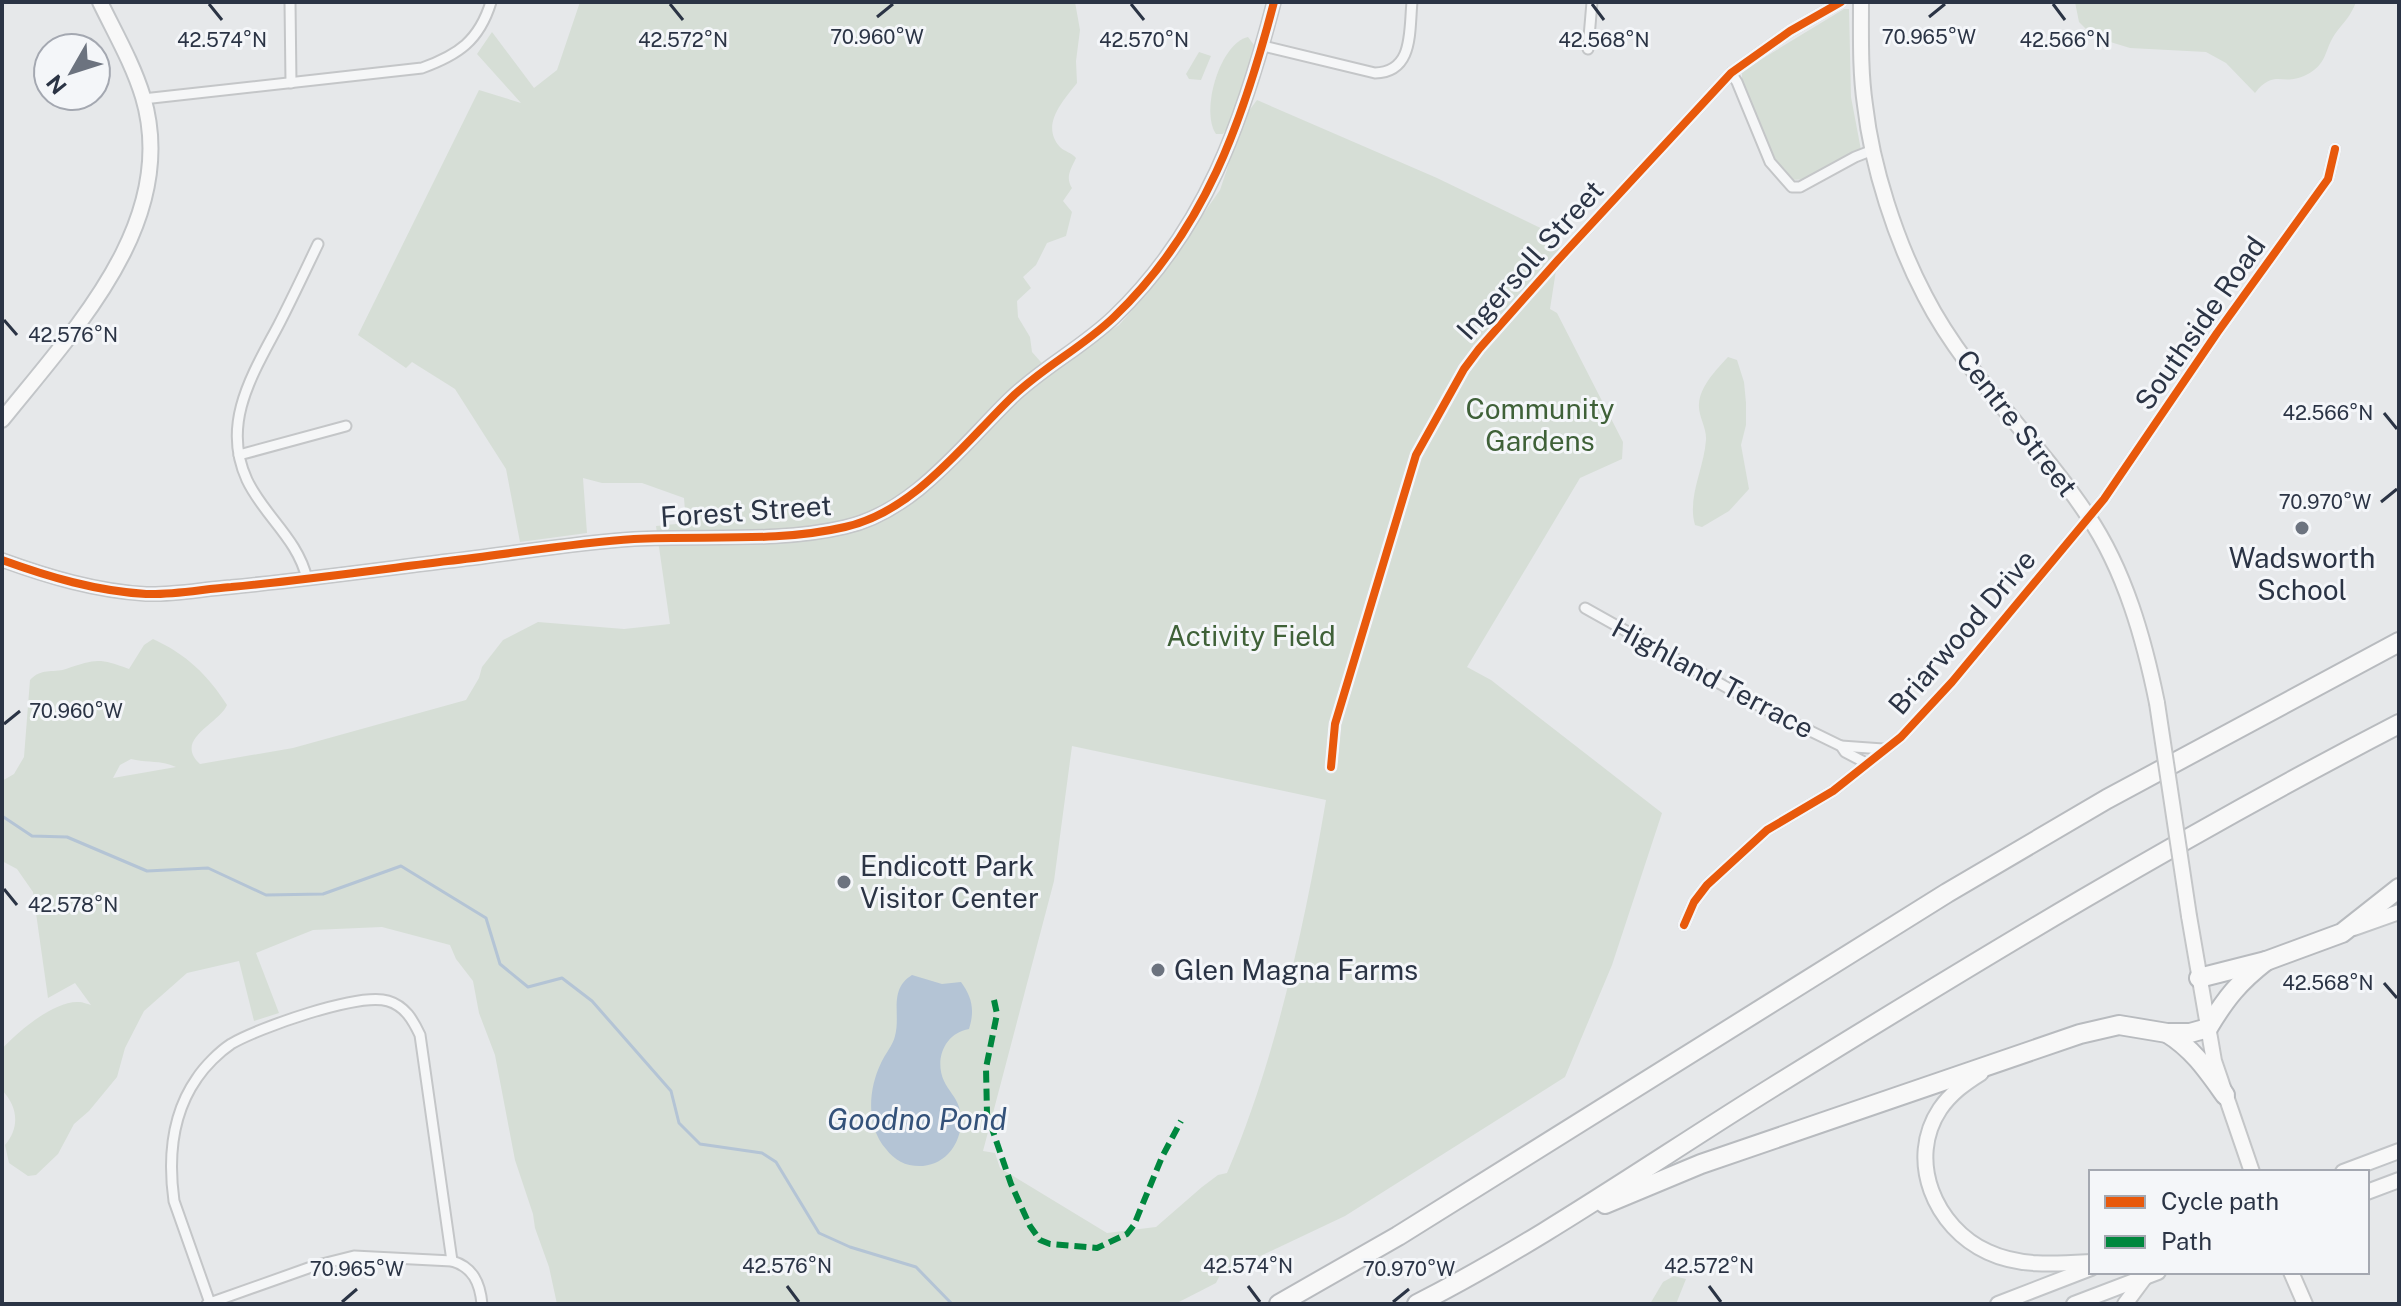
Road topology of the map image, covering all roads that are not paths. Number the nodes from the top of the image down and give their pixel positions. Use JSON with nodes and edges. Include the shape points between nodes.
{"nodes":[{"id":1,"x":100,"y":2,"type":"edge"},
{"id":2,"x":290,"y":2,"type":"edge"},
{"id":3,"x":491,"y":2,"type":"edge"},
{"id":4,"x":1274,"y":2,"type":"edge"},
{"id":5,"x":1412,"y":2,"type":"edge"},
{"id":6,"x":1592,"y":2,"type":"edge"},
{"id":7,"x":1841,"y":2,"type":"edge"},
{"id":8,"x":1861,"y":2,"type":"edge"},
{"id":9,"x":1263,"y":46,"type":"junction"},
{"id":10,"x":1588,"y":49,"type":"dead end"},
{"id":11,"x":1731,"y":73,"type":"junction"},
{"id":12,"x":291,"y":83,"type":"junction"},
{"id":13,"x":143,"y":99,"type":"junction"},
{"id":14,"x":2335,"y":149,"type":"dead end"},
{"id":15,"x":1873,"y":150,"type":"junction"},
{"id":16,"x":318,"y":244,"type":"dead end"},
{"id":17,"x":2,"y":420,"type":"edge"},
{"id":18,"x":346,"y":426,"type":"dead end"},
{"id":19,"x":239,"y":455,"type":"junction"},
{"id":20,"x":2089,"y":517,"type":"junction"},
{"id":21,"x":2,"y":560,"type":"edge"},
{"id":22,"x":307,"y":579,"type":"junction"},
{"id":23,"x":1585,"y":608,"type":"dead end"},
{"id":24,"x":2399,"y":642,"type":"edge"},
{"id":25,"x":2399,"y":724,"type":"edge"},
{"id":26,"x":1841,"y":746,"type":"junction"},
{"id":27,"x":1883,"y":749,"type":"junction"},
{"id":28,"x":1866,"y":763,"type":"junction"},
{"id":29,"x":1331,"y":767,"type":"dead end"},
{"id":30,"x":2399,"y":888,"type":"edge"},
{"id":31,"x":2399,"y":912,"type":"edge"},
{"id":32,"x":1684,"y":925,"type":"dead end"},
{"id":33,"x":2342,"y":933,"type":"junction"},
{"id":34,"x":2266,"y":961,"type":"junction"},
{"id":35,"x":2199,"y":978,"type":"junction"},
{"id":36,"x":2208,"y":1028,"type":"junction"},
{"id":37,"x":2167,"y":1033,"type":"junction"},
{"id":38,"x":1994,"y":1065,"type":"junction"},
{"id":39,"x":2225,"y":1095,"type":"junction"},
{"id":40,"x":2399,"y":1151,"type":"edge"},
{"id":41,"x":2251,"y":1170,"type":"edge"},
{"id":42,"x":2348,"y":1170,"type":"edge"},
{"id":43,"x":2399,"y":1180,"type":"edge"},
{"id":44,"x":2369,"y":1191,"type":"edge"},
{"id":45,"x":1536,"y":1235,"type":"junction"},
{"id":46,"x":452,"y":1261,"type":"junction"},
{"id":47,"x":2089,"y":1262,"type":"edge"},
{"id":48,"x":2089,"y":1269,"type":"edge"},
{"id":49,"x":2151,"y":1274,"type":"edge"},
{"id":50,"x":2293,"y":1277,"type":"edge"},
{"id":51,"x":209,"y":1303,"type":"edge"},
{"id":52,"x":482,"y":1304,"type":"edge"},
{"id":53,"x":1279,"y":1304,"type":"edge"},
{"id":54,"x":1417,"y":1304,"type":"edge"},
{"id":55,"x":1998,"y":1304,"type":"edge"},
{"id":56,"x":2074,"y":1304,"type":"edge"},
{"id":57,"x":2125,"y":1304,"type":"edge"},
{"id":58,"x":2303,"y":1304,"type":"edge"}],
"edges":[{"from":1,"to":13,"type":"main road"},
{"from":2,"to":12,"type":"street"},
{"from":3,"to":12,"type":"street","via":[[467,45],[443,60],[422,68]]},
{"from":4,"to":9,"type":"street","name":"Forest Street"},
{"from":5,"to":9,"type":"street","via":[[1406,53],[1387,73]]},
{"from":6,"to":10,"type":"street"},
{"from":7,"to":11,"type":"street","name":"Ingersoll Street"},
{"from":8,"to":15,"type":"main road","name":"Centre Street","via":[[1863,92]]},
{"from":9,"to":22,"type":"street","name":"Forest Street","via":[[1220,167],[1164,260],[1113,318],[1044,369],[935,474],[886,510],[821,531],[631,539]]},
{"from":11,"to":15,"type":"street","via":[[1770,162],[1792,187]]},
{"from":11,"to":29,"type":"street","name":"Ingersoll Street","via":[[1464,369],[1416,455],[1335,724]]},
{"from":12,"to":13,"type":"street"},
{"from":13,"to":17,"type":"main road","via":[[152,159],[130,241],[72,331]]},
{"from":14,"to":20,"type":"street","name":"Southside Road","via":[[2328,179]]},
{"from":15,"to":20,"type":"main road","name":"Centre Street","via":[[1904,249],[1939,322]]},
{"from":16,"to":19,"type":"street","via":[[247,384],[236,430]]},
{"from":18,"to":19,"type":"street"},
{"from":19,"to":22,"type":"street","via":[[247,481],[297,552]]},
{"from":20,"to":27,"type":"street","name":"Briarwood Drive","via":[[1933,704]]},
{"from":20,"to":35,"type":"main road","name":"Centre Street","bridge":true,"via":[[2143,640]]},
{"from":21,"to":22,"type":"street","name":"Forest Street","via":[[78,585],[141,594]]},
{"from":23,"to":26,"type":"street","name":"Highland Terrace"},
{"from":24,"to":53,"type":"highway","via":[[2107,799],[1947,893],[1398,1236]]},
{"from":25,"to":45,"type":"highway","via":[[2075,902]]},
{"from":26,"to":27,"type":"street","name":"Highland Terrace"},
{"from":26,"to":28,"type":"street","name":"Highland Terrace"},
{"from":27,"to":28,"type":"street","name":"Briarwood Drive"},
{"from":28,"to":32,"type":"street","name":"Briarwood Drive","via":[[1822,798],[1767,830],[1707,885]]},
{"from":30,"to":33,"type":"highway"},
{"from":31,"to":33,"type":"main road"},
{"from":33,"to":34,"type":"highway"},
{"from":34,"to":35,"type":"highway"},
{"from":34,"to":36,"type":"highway","via":[[2227,996]]},
{"from":35,"to":36,"type":"main road","name":"Centre Street"},
{"from":36,"to":37,"type":"highway"},
{"from":36,"to":39,"type":"main road","name":"Centre Street"},
{"from":37,"to":38,"type":"highway","via":[[2113,1026]]},
{"from":37,"to":39,"type":"highway","via":[[2198,1056]]},
{"from":38,"to":45,"type":"highway","via":[[1701,1164]]},
{"from":38,"to":47,"type":"main road","via":[[1961,1086],[1931,1125],[1924,1162],[1933,1196],[1953,1228],[1987,1252],[2034,1263]]},
{"from":39,"to":41,"type":"main road","name":"Centre Street"},
{"from":40,"to":42,"type":"main road"},
{"from":43,"to":44,"type":"main road"},
{"from":45,"to":54,"type":"highway"},
{"from":46,"to":51,"type":"street","via":[[354,1256]]},
{"from":46,"to":51,"type":"street","via":[[420,1035],[395,1003],[356,1000],[277,1024],[229,1046],[185,1097],[173,1137],[172,1187]]},
{"from":46,"to":52,"type":"street","via":[[472,1272]]},
{"from":48,"to":55,"type":"main road"},
{"from":49,"to":56,"type":"main road"},
{"from":49,"to":57,"type":"main road"},
{"from":50,"to":58,"type":"main road"}]}
